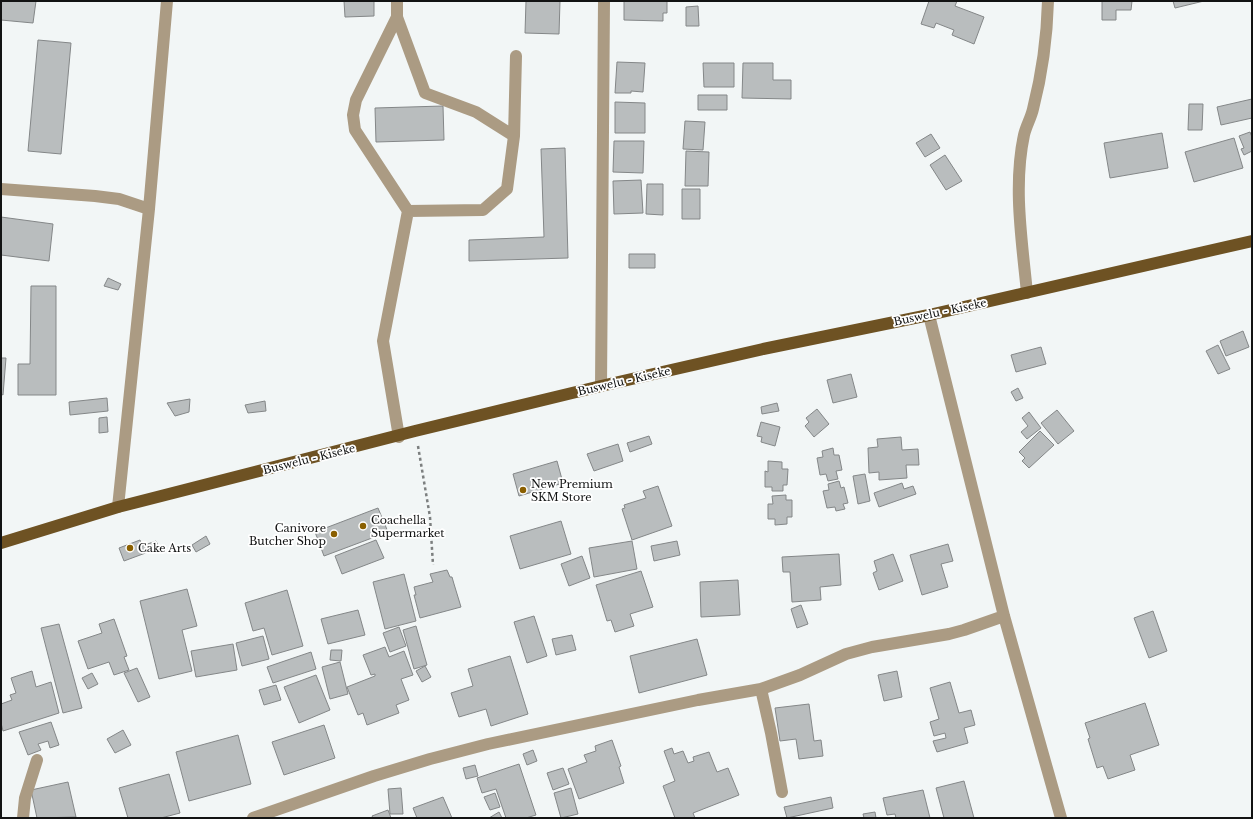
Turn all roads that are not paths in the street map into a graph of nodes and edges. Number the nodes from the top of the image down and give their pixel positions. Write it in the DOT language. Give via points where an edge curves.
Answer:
graph roads {
  1 [pos="167,1"];
  2 [pos="397,1"];
  3 [pos="604,1"];
  4 [pos="1048,1"];
  5 [pos="397,17"];
  6 [pos="516,56"];
  7 [pos="514,136"];
  8 [pos="1,189"];
  9 [pos="149,209"];
  10 [pos="408,210"];
  11 [pos="1252,241"];
  12 [pos="1027,293"];
  13 [pos="929,315"];
  14 [pos="601,386"];
  15 [pos="398,436"];
  16 [pos="118,507"];
  17 [pos="1,543"];
  18 [pos="1004,616"];
  19 [pos="761,689"];
  20 [pos="37,760"];
  21 [pos="782,792"];
  22 [pos="257,817"];
  23 [pos="23,818"];
  24 [pos="1061,818"];
  1 -- 9 [label="street"];
  2 -- 5 [label="street"];
  3 -- 14 [label="street"];
  4 -- 12 [label="street" via="1048,29 1040,80 1033,112 1024,134 1021,154 1019,188"];
  5 -- 7 [label="street" via="425,93 476,112"];
  5 -- 10 [label="street" via="356,100 353,115 355,130"];
  6 -- 7 [label="street"];
  7 -- 10 [label="street" via="507,189 483,210"];
  8 -- 9 [label="street" via="119,199"];
  9 -- 16 [label="street"];
  10 -- 15 [label="street" via="383,341"];
  11 -- 12 [label="main road, Buswelu - Kiseke"];
  12 -- 13 [label="main road, Buswelu - Kiseke"];
  13 -- 14 [label="main road, Buswelu - Kiseke"];
  13 -- 18 [label="street"];
  14 -- 15 [label="main road, Buswelu - Kiseke"];
  15 -- 16 [label="main road, Buswelu - Kiseke"];
  16 -- 17 [label="main road, Buswelu - Kiseke"];
  18 -- 19 [label="street" via="949,634 846,654"];
  18 -- 24 [label="street"];
  19 -- 21 [label="street"];
  19 -- 22 [label="street" via="698,700 430,759"];
  20 -- 23 [label="street" via="25,798"];
}
